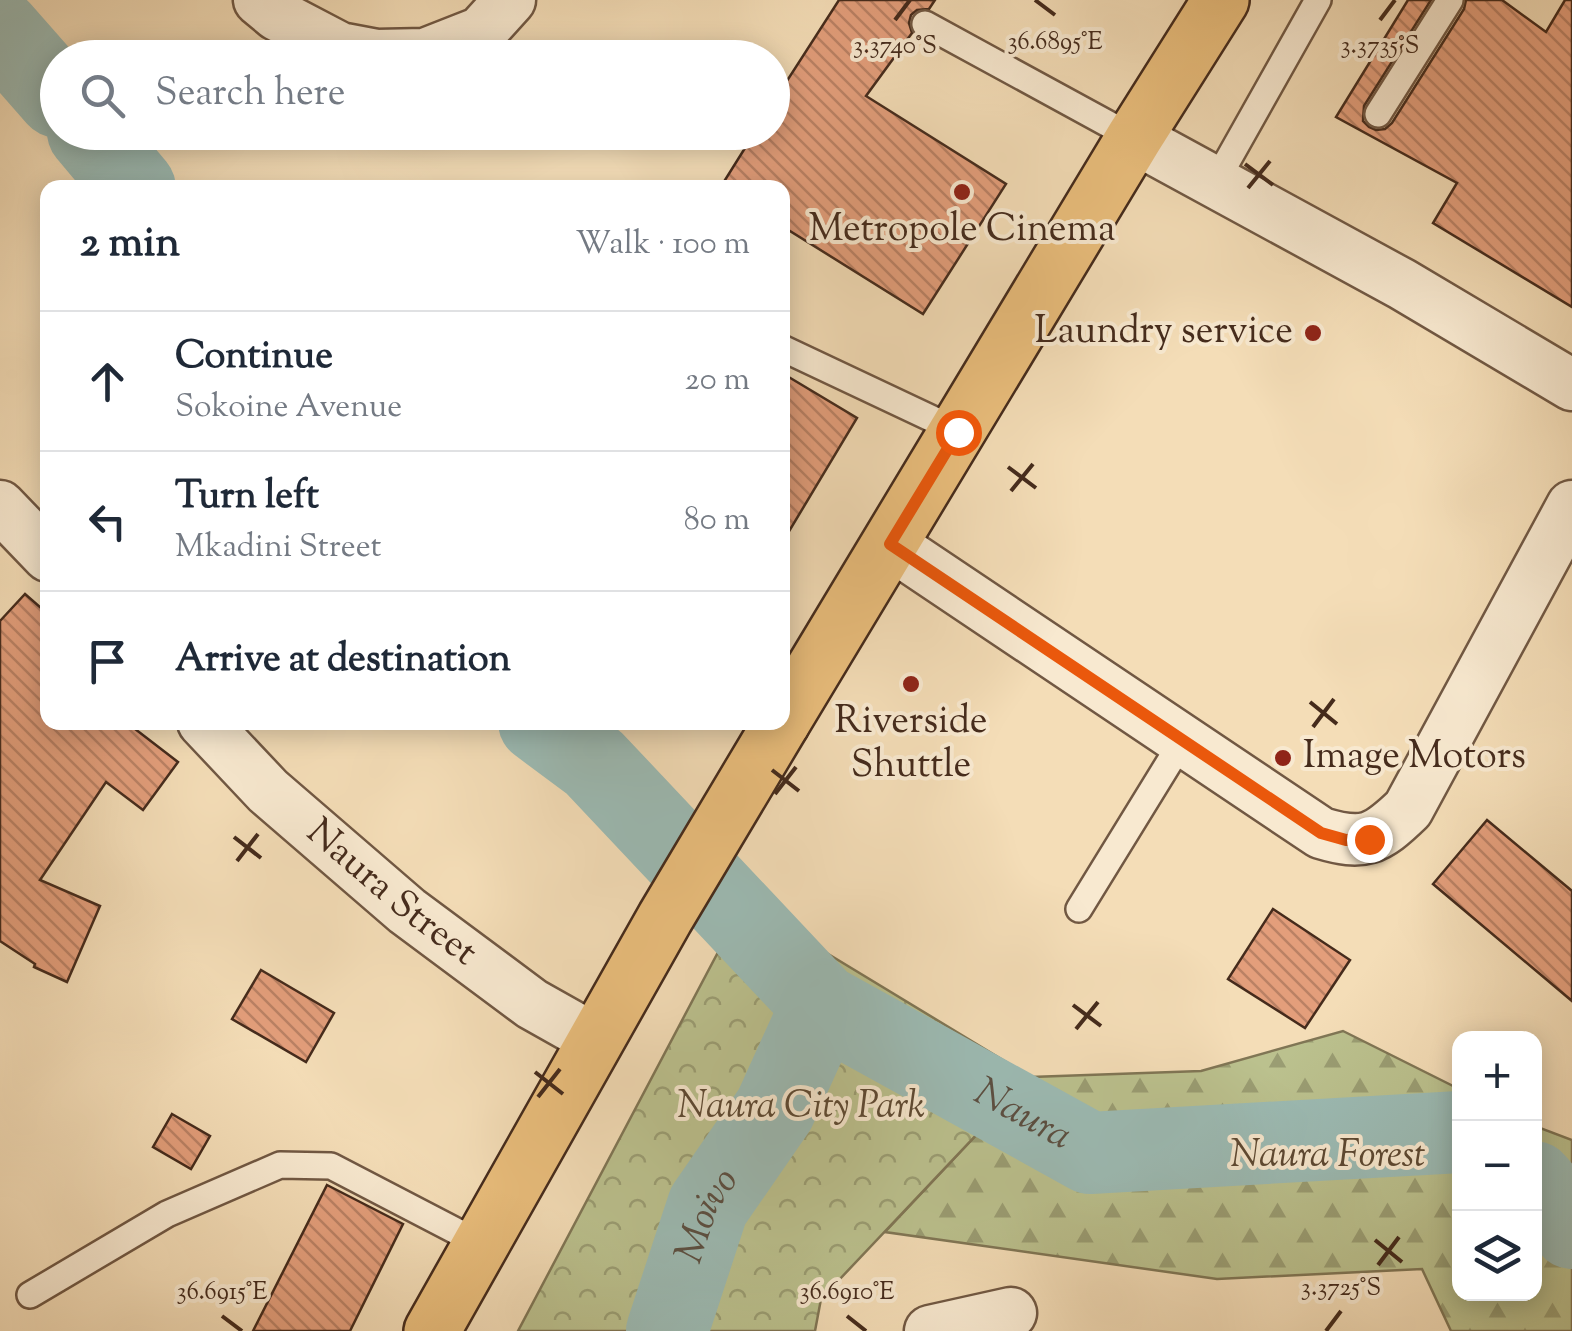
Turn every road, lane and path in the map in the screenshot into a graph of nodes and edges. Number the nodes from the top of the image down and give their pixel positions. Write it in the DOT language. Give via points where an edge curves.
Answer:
graph roads {
  1 [pos="259,0"];
  2 [pos="510,0"];
  3 [pos="1221,0"];
  4 [pos="1318,0"];
  5 [pos="1450,0"];
  6 [pos="925,24"];
  7 [pos="325,40"];
  8 [pos="461,40"];
  9 [pos="1378,114"];
  10 [pos="1134,138"];
  11 [pos="1215,184"];
  12 [pos="790,352"];
  13 [pos="1572,385"];
  14 [pos="958,432"];
  15 [pos="0,506"];
  16 [pos="1572,506"];
  17 [pos="890,544"];
  18 [pos="40,548"];
  19 [pos="790,709"];
  20 [pos="211,730"];
  21 [pos="777,730"];
  22 [pos="1183,740"];
  23 [pos="1079,909"];
  24 [pos="596,1040"];
  25 [pos="481,1244"];
  26 [pos="30,1295"];
  27 [pos="1011,1312"];
  28 [pos="432,1331"];
  29 [pos="930,1331"];
  1 -- 7 [label="street"];
  2 -- 8 [label="street" via="481,32"];
  3 -- 10 [label="main road"];
  4 -- 11 [label="lane"];
  5 -- 9 [label="lane"];
  6 -- 10 [label="lane"];
  10 -- 11 [label="street"];
  10 -- 14 [label="main road"];
  11 -- 13 [label="street"];
  12 -- 14 [label="lane"];
  14 -- 17 [label="main road"];
  15 -- 18 [label="street"];
  16 -- 22 [label="street" via="1408,809 1391,826 1369,839 1321,833"];
  17 -- 19 [label="main road"];
  17 -- 22 [label="street"];
  20 -- 24 [label="street, Naura Street" via="268,791 406,912 532,1004"];
  21 -- 24 [label="main road"];
  22 -- 23 [label="lane"];
  24 -- 25 [label="main road"];
  25 -- 26 [label="lane" via="331,1166 280,1166 167,1214"];
  25 -- 28 [label="main road"];
  27 -- 29 [label="street"];
}
